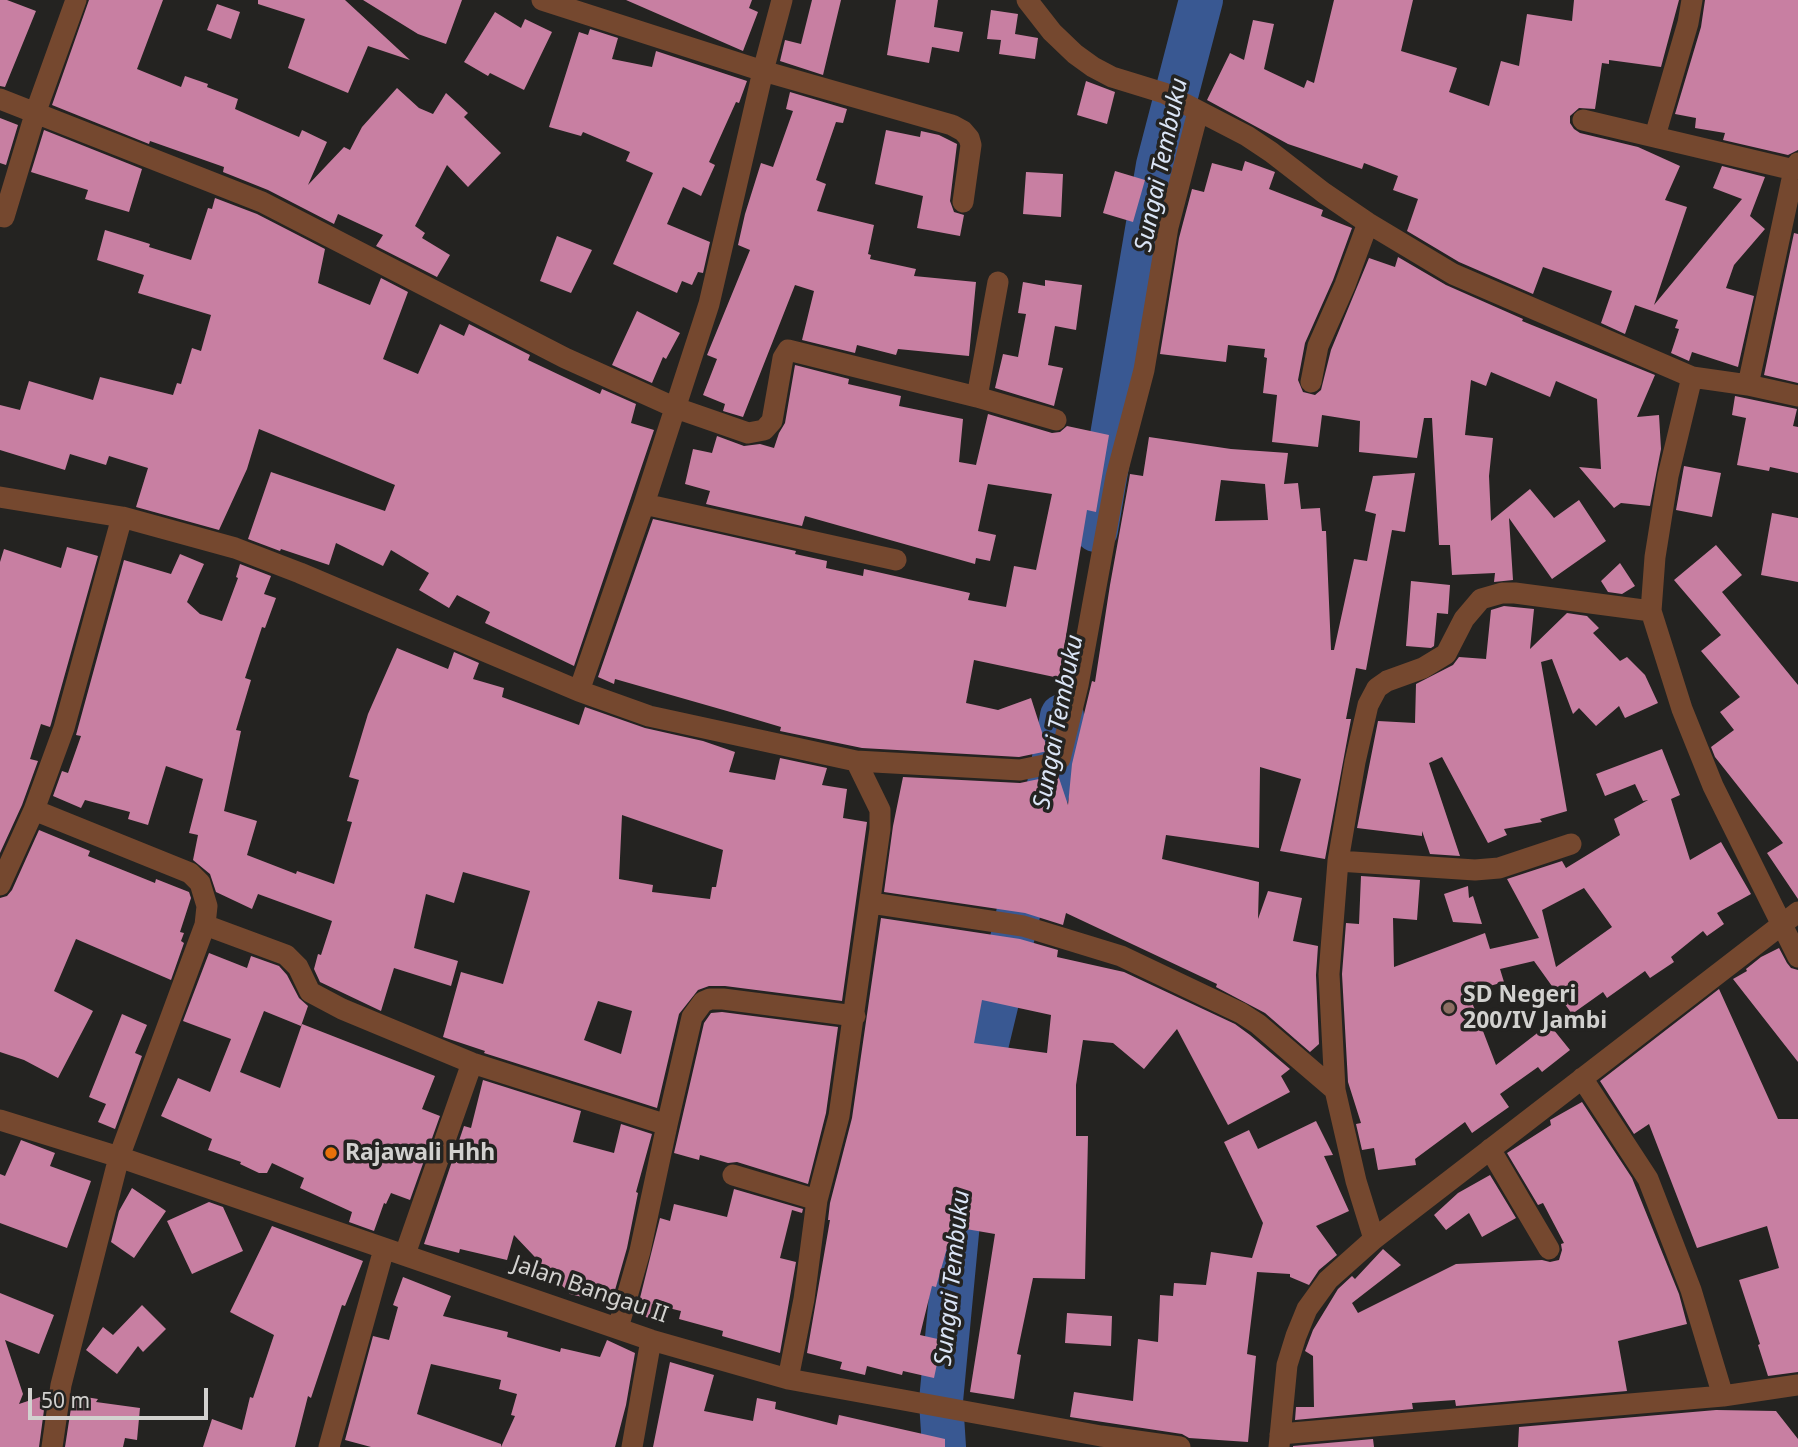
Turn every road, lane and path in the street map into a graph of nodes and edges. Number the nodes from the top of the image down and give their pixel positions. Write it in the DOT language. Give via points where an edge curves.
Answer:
graph roads {
  1 [pos="76,0"];
  2 [pos="542,0"];
  3 [pos="782,0"];
  4 [pos="1027,0"];
  5 [pos="1692,0"];
  6 [pos="763,71"];
  7 [pos="0,99"];
  8 [pos="36,111"];
  9 [pos="1195,111"];
  10 [pos="1583,120"];
  11 [pos="1655,136"];
  12 [pos="1796,166"];
  13 [pos="963,202"];
  14 [pos="4,217"];
  15 [pos="1368,223"];
  16 [pos="998,282"];
  17 [pos="1692,377"];
  18 [pos="1311,382"];
  19 [pos="1748,385"];
  20 [pos="978,397"];
  21 [pos="1798,397"];
  22 [pos="676,408"];
  23 [pos="1056,420"];
  24 [pos="0,498"];
  25 [pos="644,504"];
  26 [pos="122,517"];
  27 [pos="897,560"];
  28 [pos="1651,611"];
  29 [pos="579,691"];
  30 [pos="856,761"];
  31 [pos="34,810"];
  32 [pos="1571,844"];
  33 [pos="1338,861"];
  34 [pos="0,885"];
  35 [pos="871,903"];
  36 [pos="1798,912"];
  37 [pos="205,925"];
  38 [pos="1780,925"];
  39 [pos="1798,957"];
  40 [pos="855,1016"];
  41 [pos="472,1063"];
  42 [pos="1582,1078"];
  43 [pos="1335,1090"];
  44 [pos="0,1120"];
  45 [pos="667,1125"];
  46 [pos="1490,1149"];
  47 [pos="119,1157"];
  48 [pos="733,1175"];
  49 [pos="817,1200"];
  50 [pos="1374,1239"];
  51 [pos="1549,1249"];
  52 [pos="394,1252"];
  53 [pos="618,1328"];
  54 [pos="651,1340"];
  55 [pos="788,1379"];
  56 [pos="1798,1385"];
  57 [pos="1723,1396"];
  58 [pos="1279,1440"];
  59 [pos="52,1447"];
  60 [pos="329,1447"];
  61 [pos="632,1447"];
  62 [pos="1180,1447"];
  1 -- 8 [label="street"];
  2 -- 6 [label="street"];
  3 -- 6 [label="street"];
  4 -- 9 [label="street" via="1052,32 1093,67 1164,93"];
  5 -- 11 [label="street"];
  6 -- 13 [label="street" via="963,131 971,145"];
  6 -- 22 [label="street" via="709,304"];
  7 -- 8 [label="street"];
  8 -- 14 [label="street"];
  8 -- 22 [label="street" via="262,202 565,358"];
  9 -- 15 [label="street" via="1271,152"];
  9 -- 30 [label="street" via="1168,227 1144,370 1113,490 1079,685 1060,759 1020,771"];
  10 -- 11 [label="street"];
  11 -- 12 [label="street"];
  12 -- 19 [label="street"];
  15 -- 17 [label="street" via="1453,274"];
  15 -- 18 [label="street" via="1318,346"];
  16 -- 20 [label="street"];
  17 -- 19 [label="street"];
  17 -- 28 [label="street" via="1668,476"];
  19 -- 21 [label="street"];
  20 -- 22 [label="street" via="788,350 772,421 764,430 748,433"];
  20 -- 23 [label="street"];
  22 -- 25 [label="street"];
  24 -- 26 [label="street"];
  25 -- 27 [label="street"];
  25 -- 29 [label="street"];
  26 -- 29 [label="street" via="235,548"];
  26 -- 31 [label="street" via="64,728"];
  28 -- 33 [label="street" via="1515,593 1481,599 1464,619 1446,654 1377,688 1368,705 1355,762"];
  28 -- 38 [label="street" via="1682,709 1713,786"];
  29 -- 30 [label="street" via="649,716"];
  30 -- 35 [label="street" via="880,810"];
  31 -- 34 [label="street"];
  31 -- 37 [label="street" via="190,873 205,894"];
  32 -- 33 [label="street" via="1499,868 1475,870"];
  33 -- 43 [label="street" via="1329,974"];
  35 -- 40 [label="street"];
  35 -- 43 [label="street" via="1017,925 1121,956 1241,1013"];
  36 -- 38 [label="street"];
  37 -- 41 [label="street" via="286,956 298,967 314,996"];
  37 -- 47 [label="street"];
  38 -- 39 [label="street"];
  38 -- 42 [label="street"];
  40 -- 45 [label="street" via="723,999 703,1002 692,1017"];
  40 -- 49 [label="street" via="839,1116"];
  41 -- 45 [label="street"];
  41 -- 52 [label="street"];
  42 -- 46 [label="street"];
  42 -- 57 [label="street" via="1648,1179 1691,1290"];
  43 -- 50 [label="street"];
  44 -- 47 [label="street, Jalan Bangau II"];
  45 -- 53 [label="street"];
  46 -- 50 [label="street"];
  46 -- 51 [label="street"];
  47 -- 52 [label="street, Jalan Bangau II"];
  47 -- 59 [label="street" via="61,1385"];
  48 -- 49 [label="street"];
  49 -- 55 [label="street"];
  50 -- 58 [label="street" via="1328,1280 1307,1309 1287,1365"];
  52 -- 53 [label="street, Jalan Bangau II"];
  52 -- 60 [label="street"];
  53 -- 54 [label="street, Jalan Bangau II"];
  54 -- 55 [label="street, Jalan Bangau II"];
  54 -- 61 [label="street"];
  55 -- 62 [label="street, Jalan Bangau II"];
  56 -- 57 [label="street"];
  57 -- 58 [label="street"];
}
